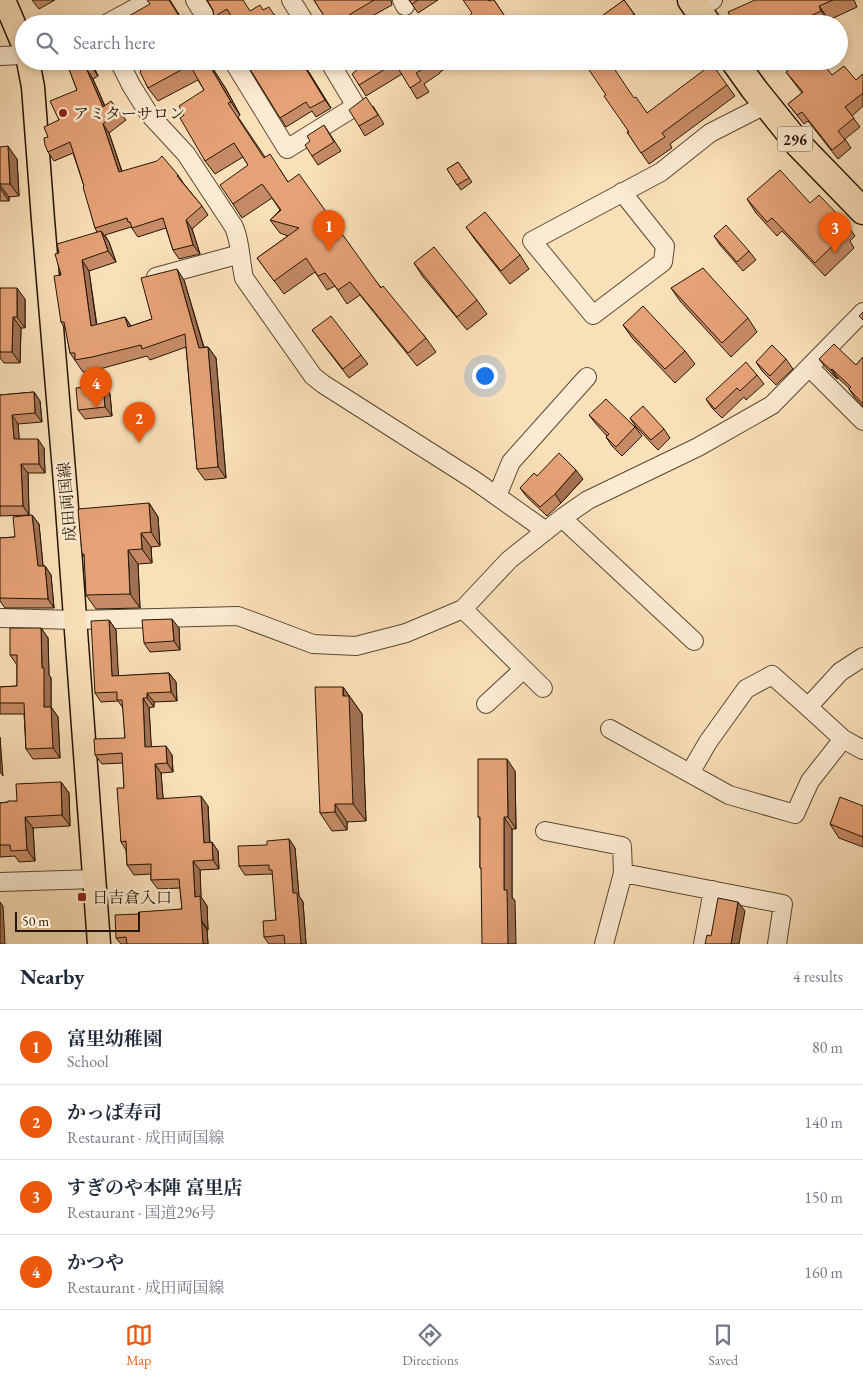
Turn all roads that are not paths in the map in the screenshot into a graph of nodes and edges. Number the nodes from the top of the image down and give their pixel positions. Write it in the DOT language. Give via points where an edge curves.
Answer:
graph roads {
  1 [pos="4,0"];
  2 [pos="150,0"];
  3 [pos="195,0"];
  4 [pos="291,0"];
  5 [pos="122,15"];
  6 [pos="204,15"];
  7 [pos="300,15"];
  8 [pos="15,26"];
  9 [pos="15,55"];
  10 [pos="0,56"];
  11 [pos="30,70"];
  12 [pos="124,70"];
  13 [pos="239,70"];
  14 [pos="334,70"];
  15 [pos="741,70"];
  16 [pos="767,104"];
  17 [pos="622,192"];
  18 [pos="863,211"];
  19 [pos="240,254"];
  20 [pos="146,280"];
  21 [pos="863,312"];
  22 [pos="809,367"];
  23 [pos="587,377"];
  24 [pos="863,421"];
  25 [pos="497,496"];
  26 [pos="562,518"];
  27 [pos="546,530"];
  28 [pos="464,609"];
  29 [pos="0,618"];
  30 [pos="76,620"];
  31 [pos="694,641"];
  32 [pos="863,657"];
  33 [pos="524,668"];
  34 [pos="543,688"];
  35 [pos="486,704"];
  36 [pos="808,707"];
  37 [pos="610,729"];
  38 [pos="843,739"];
  39 [pos="863,750"];
  40 [pos="690,774"];
  41 [pos="545,831"];
  42 [pos="622,873"];
  43 [pos="95,879"];
  44 [pos="0,882"];
  45 [pos="713,890"];
  46 [pos="99,944"];
  47 [pos="604,944"];
  48 [pos="703,944"];
  49 [pos="777,944"];
  1 -- 8 [label="main road"];
  2 -- 5 [label="street"];
  3 -- 6 [label="street"];
  4 -- 7 [label="street"];
  9 -- 10 [label="street"];
  11 -- 30 [label="main road, 成田両国線"];
  12 -- 19 [label="street" via="149,114 186,154 234,227"];
  13 -- 14 [label="street" via="287,149 356,106"];
  15 -- 16 [label="highway, 296"];
  16 -- 17 [label="street" via="710,134 660,172"];
  16 -- 18 [label="highway, 296" via="799,145"];
  17 -- 17 [label="street" via="532,241 593,315 663,262 665,246"];
  19 -- 20 [label="street"];
  19 -- 25 [label="street" via="244,278 314,376"];
  21 -- 22 [label="street"];
  22 -- 24 [label="street"];
  22 -- 26 [label="street" via="772,405 698,447 588,500"];
  23 -- 25 [label="street" via="511,462"];
  25 -- 27 [label="street"];
  26 -- 27 [label="street"];
  26 -- 31 [label="street"];
  27 -- 28 [label="street" via="509,560"];
  28 -- 30 [label="street" via="406,632 356,646 313,644 238,616"];
  28 -- 33 [label="street"];
  29 -- 30 [label="street"];
  30 -- 43 [label="main road, 成田両国線"];
  32 -- 36 [label="street" via="840,672"];
  33 -- 34 [label="street"];
  33 -- 35 [label="street"];
  36 -- 38 [label="street"];
  36 -- 40 [label="street" via="772,675 746,689 708,742"];
  37 -- 40 [label="street"];
  38 -- 39 [label="street"];
  38 -- 40 [label="street" via="810,781 795,814 729,794"];
  41 -- 42 [label="street" via="622,846"];
  42 -- 45 [label="street"];
  42 -- 47 [label="street"];
  43 -- 44 [label="street"];
  43 -- 46 [label="main road, 成田両国線"];
  45 -- 48 [label="street"];
  45 -- 49 [label="street" via="784,904"];
}
